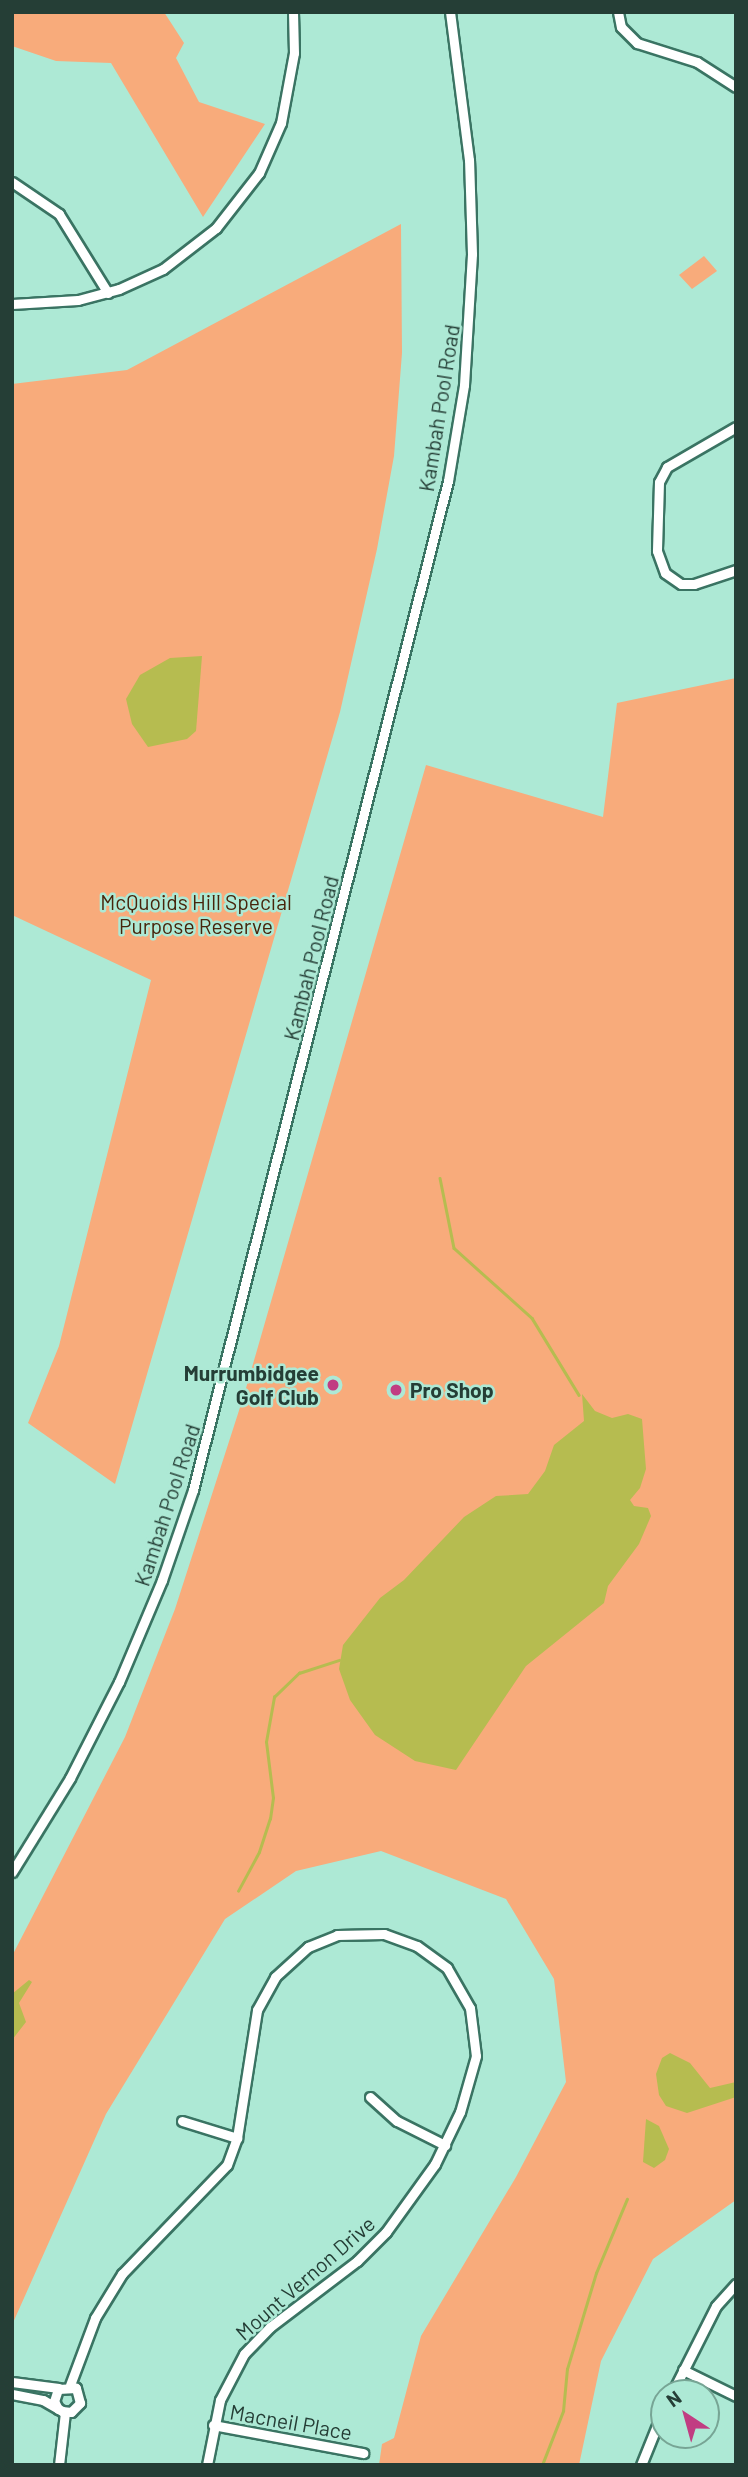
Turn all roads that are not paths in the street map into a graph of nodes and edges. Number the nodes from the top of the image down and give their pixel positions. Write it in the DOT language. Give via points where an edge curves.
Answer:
graph roads {
  1 [pos="293,12"];
  2 [pos="450,12"];
  3 [pos="618,12"];
  4 [pos="736,88"];
  5 [pos="12,182"];
  6 [pos="108,293"];
  7 [pos="12,304"];
  8 [pos="736,427"];
  9 [pos="736,570"];
  10 [pos="12,1872"];
  11 [pos="370,2097"];
  12 [pos="182,2121"];
  13 [pos="237,2138"];
  14 [pos="445,2146"];
  15 [pos="736,2284"];
  16 [pos="683,2370"];
  17 [pos="678,2379"];
  18 [pos="12,2382"];
  19 [pos="70,2385"];
  20 [pos="60,2388"];
  21 [pos="12,2394"];
  22 [pos="736,2396"];
  23 [pos="62,2410"];
  24 [pos="213,2426"];
  25 [pos="650,2435"];
  26 [pos="363,2453"];
  27 [pos="59,2465"];
  28 [pos="207,2465"];
  29 [pos="641,2465"];
  1 -- 6 [label="street" via="290,87 273,143 250,187 216,228 182,257"];
  2 -- 10 [label="street, Kambah Pool Road" via="469,160 472,254 464,385 448,481 193,1490 162,1580 114,1693 64,1788"];
  3 -- 4 [label="street" via="621,27 636,43 697,62"];
  5 -- 6 [label="street" via="59,214"];
  6 -- 7 [label="street" via="58,303"];
  8 -- 9 [label="street" via="667,467 659,482 657,551 665,573 681,584"];
  11 -- 14 [label="street" via="397,2121"];
  12 -- 13 [label="street"];
  13 -- 14 [label="street, Mount Vernon Drive" via="253,2030 269,1985 308,1947 337,1935 370,1933 397,1937 436,1959 460,1986 470,2008 477,2056"];
  13 -- 19 [label="street, Mount Vernon Drive" via="216,2180 144,2248 113,2288 88,2334"];
  14 -- 24 [label="street, Mount Vernon Drive" via="386,2232 357,2261 252,2344 230,2376"];
  15 -- 16 [label="street" via="720,2300"];
  16 -- 17 [label="street"];
  16 -- 22 [label="street"];
  18 -- 20 [label="street"];
  19 -- 20 [label="street"];
  19 -- 23 [label="street" via="78,2390 80,2403"];
  20 -- 23 [label="street" via="54,2397"];
  21 -- 23 [label="street"];
  23 -- 27 [label="street"];
  24 -- 26 [label="street, Macneil Place"];
  24 -- 28 [label="street, Mount Vernon Drive"];
  25 -- 29 [label="street"];
}
